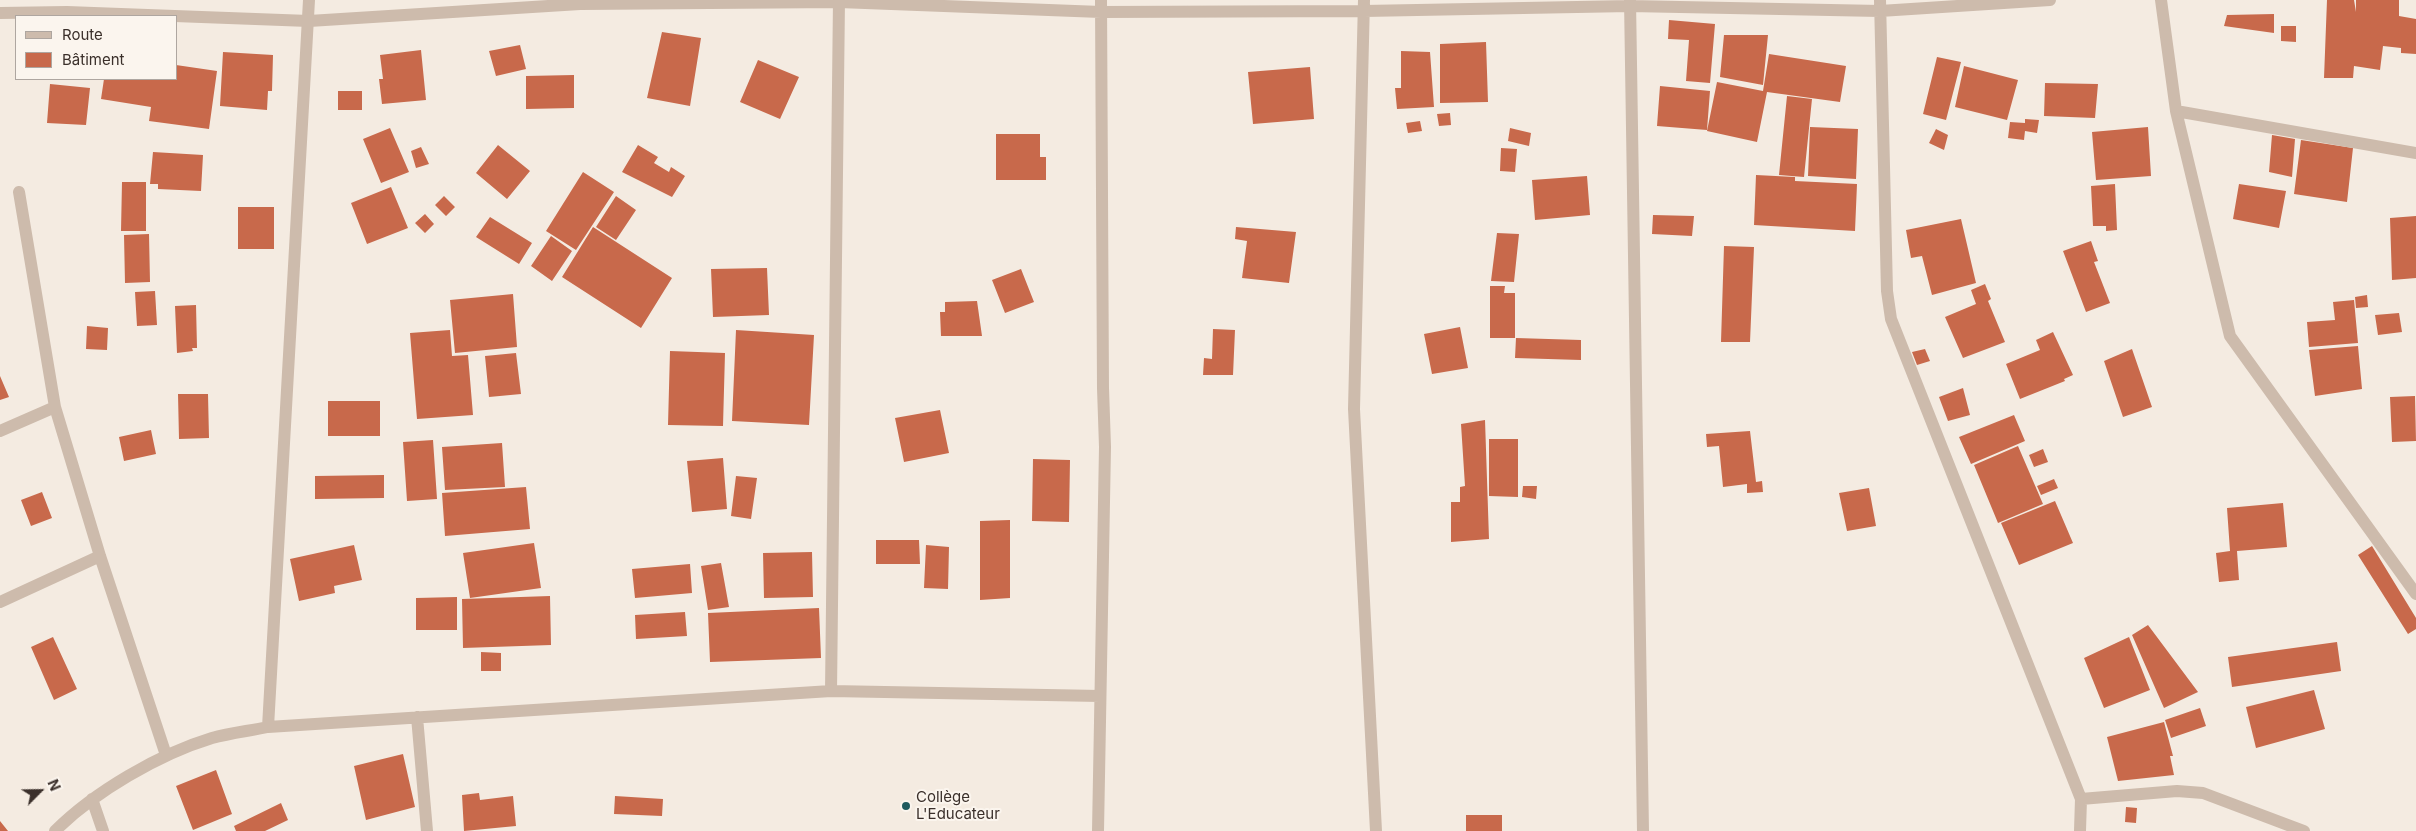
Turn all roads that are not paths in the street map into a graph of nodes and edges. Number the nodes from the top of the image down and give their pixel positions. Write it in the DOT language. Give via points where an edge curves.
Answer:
graph roads {
  1 [pos="309,0"];
  2 [pos="2050,0"];
  3 [pos="2161,0"];
  4 [pos="839,1"];
  5 [pos="580,2"];
  6 [pos="1630,3"];
  7 [pos="1880,5"];
  8 [pos="67,6"];
  9 [pos="1101,6"];
  10 [pos="1364,6"];
  11 [pos="0,14"];
  12 [pos="309,20"];
  13 [pos="2176,111"];
  14 [pos="2416,153"];
  15 [pos="19,192"];
  16 [pos="55,407"];
  17 [pos="0,431"];
  18 [pos="100,556"];
  19 [pos="2416,594"];
  20 [pos="0,602"];
  21 [pos="831,690"];
  22 [pos="1100,696"];
  23 [pos="417,717"];
  24 [pos="268,727"];
  25 [pos="166,755"];
  26 [pos="92,799"];
  27 [pos="2081,799"];
  28 [pos="56,831"];
  29 [pos="103,831"];
  30 [pos="426,831"];
  31 [pos="1098,831"];
  32 [pos="1376,831"];
  33 [pos="1643,831"];
  34 [pos="2080,831"];
  35 [pos="2304,831"];
  1 -- 12 [label="street"];
  2 -- 7 [label="street"];
  3 -- 13 [label="street"];
  4 -- 5 [label="street"];
  4 -- 9 [label="street"];
  4 -- 21 [label="street"];
  5 -- 12 [label="street"];
  6 -- 7 [label="street"];
  6 -- 10 [label="street"];
  6 -- 33 [label="street"];
  7 -- 27 [label="street" via="1887,291 1891,319"];
  8 -- 11 [label="street"];
  8 -- 12 [label="street"];
  9 -- 10 [label="street"];
  9 -- 22 [label="street" via="1105,447"];
  10 -- 32 [label="street" via="1354,409"];
  12 -- 24 [label="street"];
  13 -- 14 [label="street"];
  13 -- 19 [label="street" via="2230,336"];
  15 -- 16 [label="street"];
  16 -- 17 [label="street"];
  16 -- 18 [label="street"];
  18 -- 20 [label="street"];
  18 -- 25 [label="street"];
  21 -- 22 [label="street"];
  21 -- 23 [label="street"];
  22 -- 31 [label="street"];
  23 -- 24 [label="street"];
  23 -- 30 [label="street"];
  24 -- 25 [label="street" via="212,738"];
  25 -- 26 [label="street"];
  26 -- 28 [label="street"];
  26 -- 29 [label="street"];
  27 -- 34 [label="street"];
  27 -- 35 [label="street" via="2177,791 2203,793"];
}
